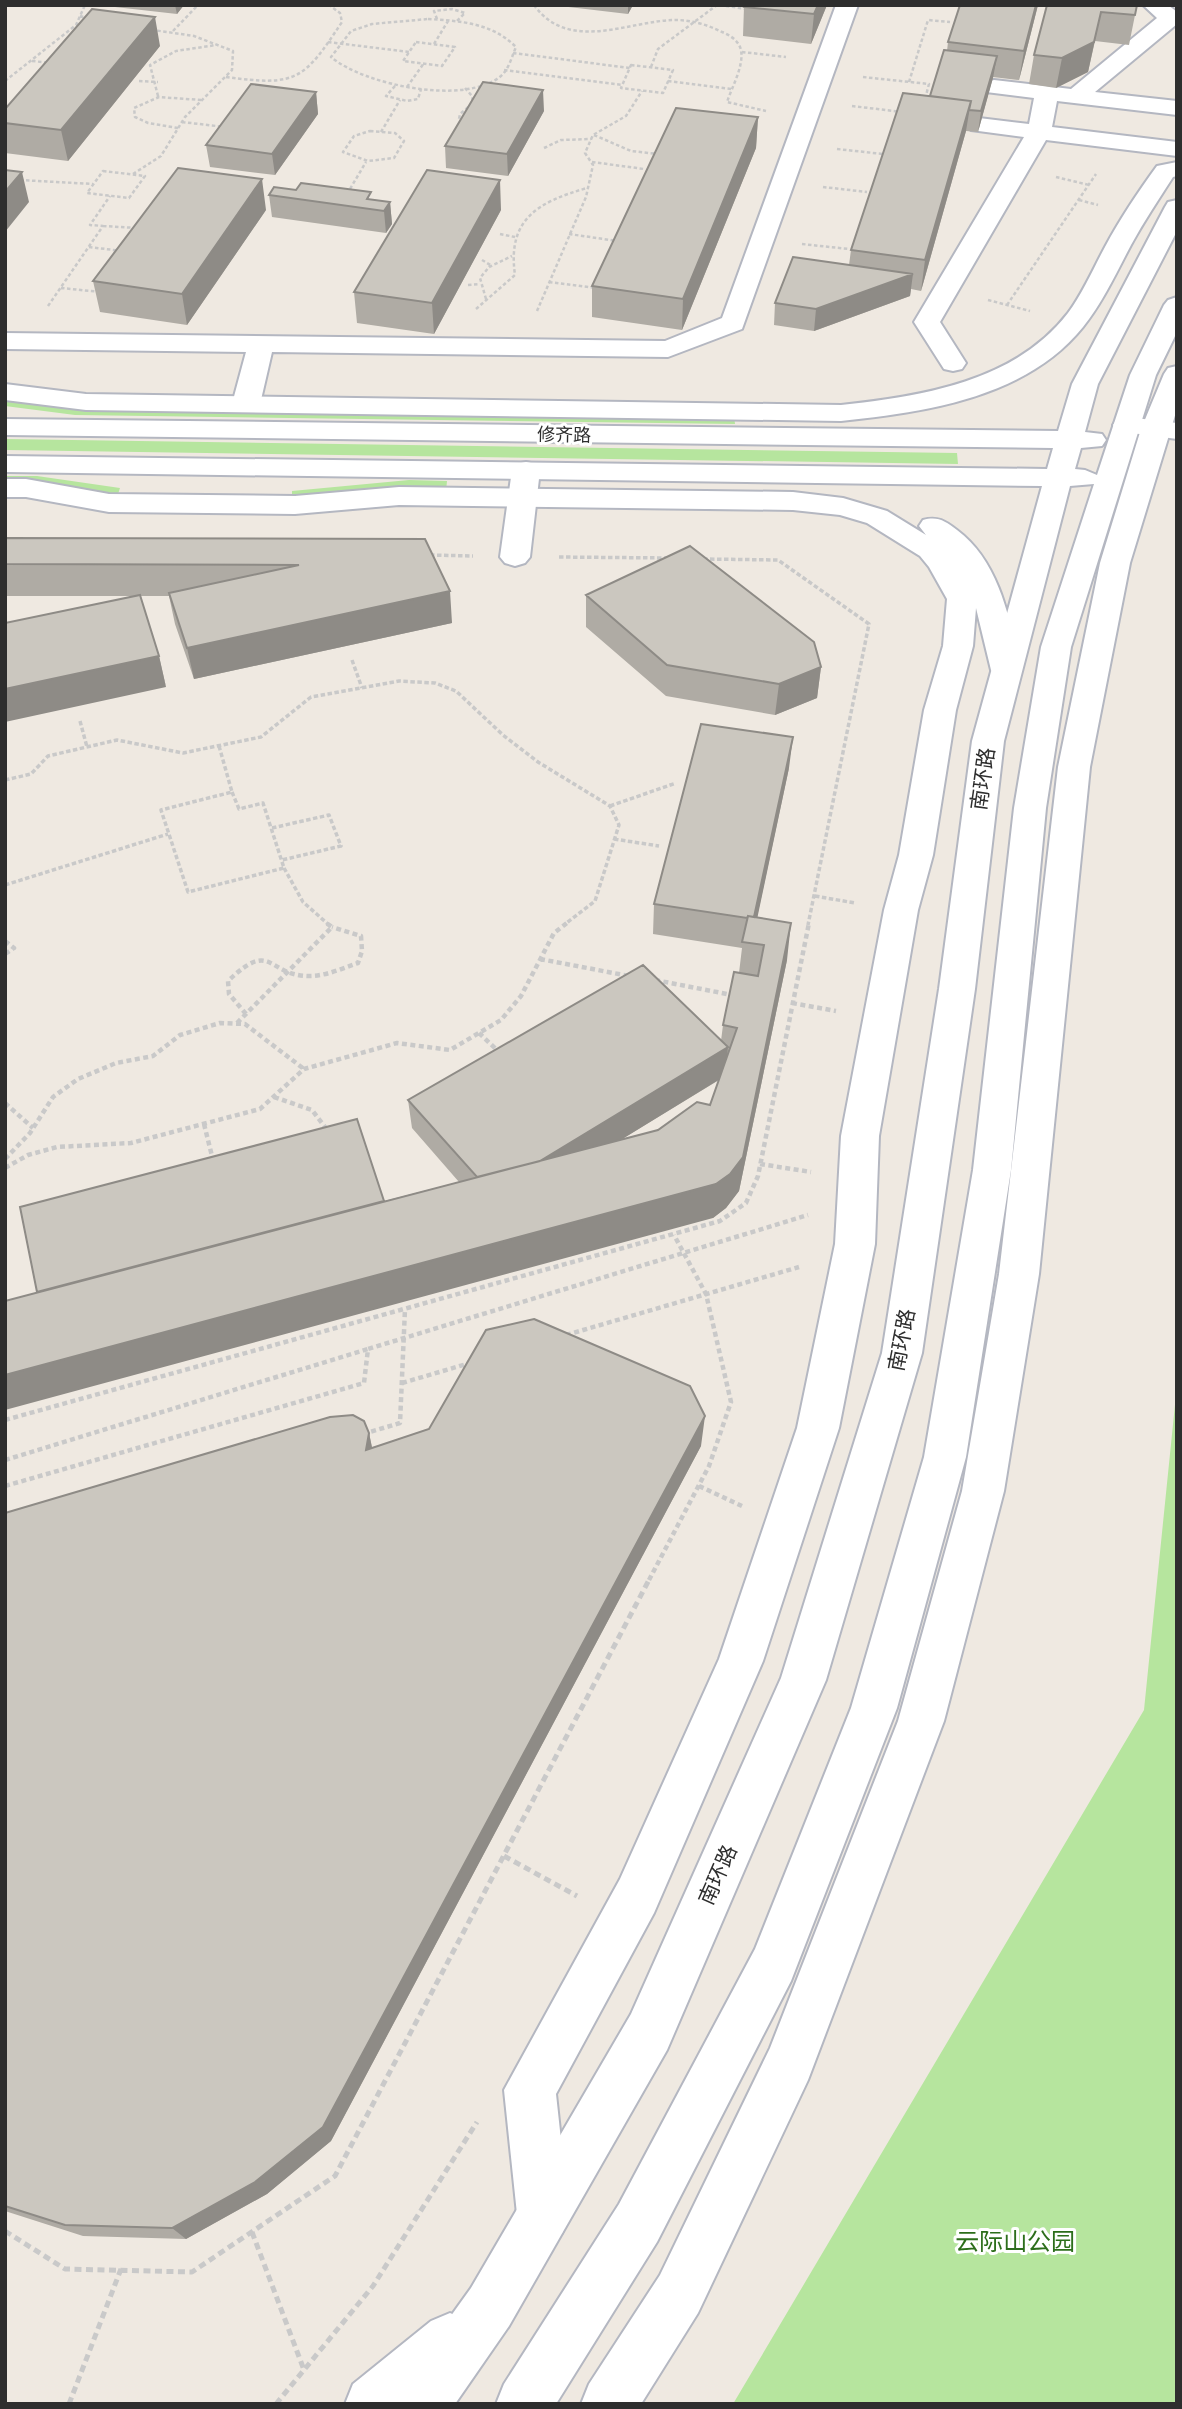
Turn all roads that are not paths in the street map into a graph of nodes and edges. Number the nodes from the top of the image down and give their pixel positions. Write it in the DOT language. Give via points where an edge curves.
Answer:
graph roads {
  1 [pos="848,5"];
  2 [pos="1154,5"];
  3 [pos="994,88"];
  4 [pos="1046,93"];
  5 [pos="1076,96"];
  6 [pos="1143,104"];
  7 [pos="1177,108"];
  8 [pos="979,125"];
  9 [pos="1039,132"];
  10 [pos="1128,143"];
  11 [pos="1177,149"];
  12 [pos="1177,169"];
  13 [pos="1177,180"];
  14 [pos="1177,207"];
  15 [pos="1177,305"];
  16 [pos="15,341"];
  17 [pos="261,344"];
  18 [pos="953,363"];
  19 [pos="1177,374"];
  20 [pos="5,392"];
  21 [pos="246,404"];
  22 [pos="5,427"];
  23 [pos="1145,431"];
  24 [pos="803,438"];
  25 [pos="1070,440"];
  26 [pos="5,464"];
  27 [pos="719,473"];
  28 [pos="1059,478"];
  29 [pos="1110,478"];
  30 [pos="524,484"];
  31 [pos="5,488"];
  32 [pos="515,556"];
  33 [pos="1006,670"];
  34 [pos="543,2214"];
  35 [pos="490,2307"];
  36 [pos="373,2404"];
  37 [pos="422,2404"];
  38 [pos="524,2404"];
  39 [pos="609,2404"];
  1 -- 17 [label="street" via="733,323 668,349"];
  2 -- 5 [label="street" via="1171,18"];
  3 -- 4 [label="street"];
  4 -- 5 [label="street"];
  4 -- 9 [label="street"];
  5 -- 6 [label="street"];
  6 -- 7 [label="street"];
  6 -- 10 [label="street"];
  8 -- 9 [label="street"];
  9 -- 10 [label="street"];
  9 -- 18 [label="street" via="927,323"];
  10 -- 11 [label="street"];
  12 -- 21 [label="street" via="1165,172 1066,331 1005,374 945,398 841,413"];
  13 -- 24 [label="street" via="1086,335 1053,366 1019,387 956,412"];
  14 -- 25 [label="street, 南环路" via="1086,384"];
  15 -- 23 [label="street" via="1143,376"];
  16 -- 17 [label="street"];
  17 -- 21 [label="street"];
  19 -- 23 [label="street"];
  20 -- 21 [label="street" via="86,402"];
  22 -- 24 [label="street, 修齐路"];
  23 -- 25 [label="street, 修齐路"];
  23 -- 29 [label="street"];
  23 -- 39 [label="street" via="1074,767 1009,1339 982,1491 921,1721 790,2062 679,2294"];
  24 -- 25 [label="street, 修齐路"];
  25 -- 28 [label="street, 南环路"];
  26 -- 30 [label="street, 修齐路"];
  27 -- 28 [label="street, 修齐路"];
  27 -- 30 [label="street, 修齐路"];
  27 -- 33 [label="street" via="870,496 907,509 952,538 979,572"];
  28 -- 29 [label="street, 修齐路"];
  28 -- 33 [label="street, 南环路"];
  29 -- 38 [label="street" via="1053,661 1030,808 992,1170 945,1457 873,1708 774,1964 638,2223"];
  30 -- 31 [label="street" via="295,505 109,503"];
  30 -- 32 [label="street"];
  30 -- 34 [label="street" via="843,507 877,517 930,550 962,599 958,646 940,710 862,1123 855,1244 818,1428 741,1661 637,1896 530,2090"];
  33 -- 34 [label="street, 南环路" via="988,741 957,989 898,1366 803,1680 649,2032"];
  34 -- 35 [label="street, 南环路"];
  35 -- 36 [label="street"];
  35 -- 37 [label="street, 南环路"];
}
